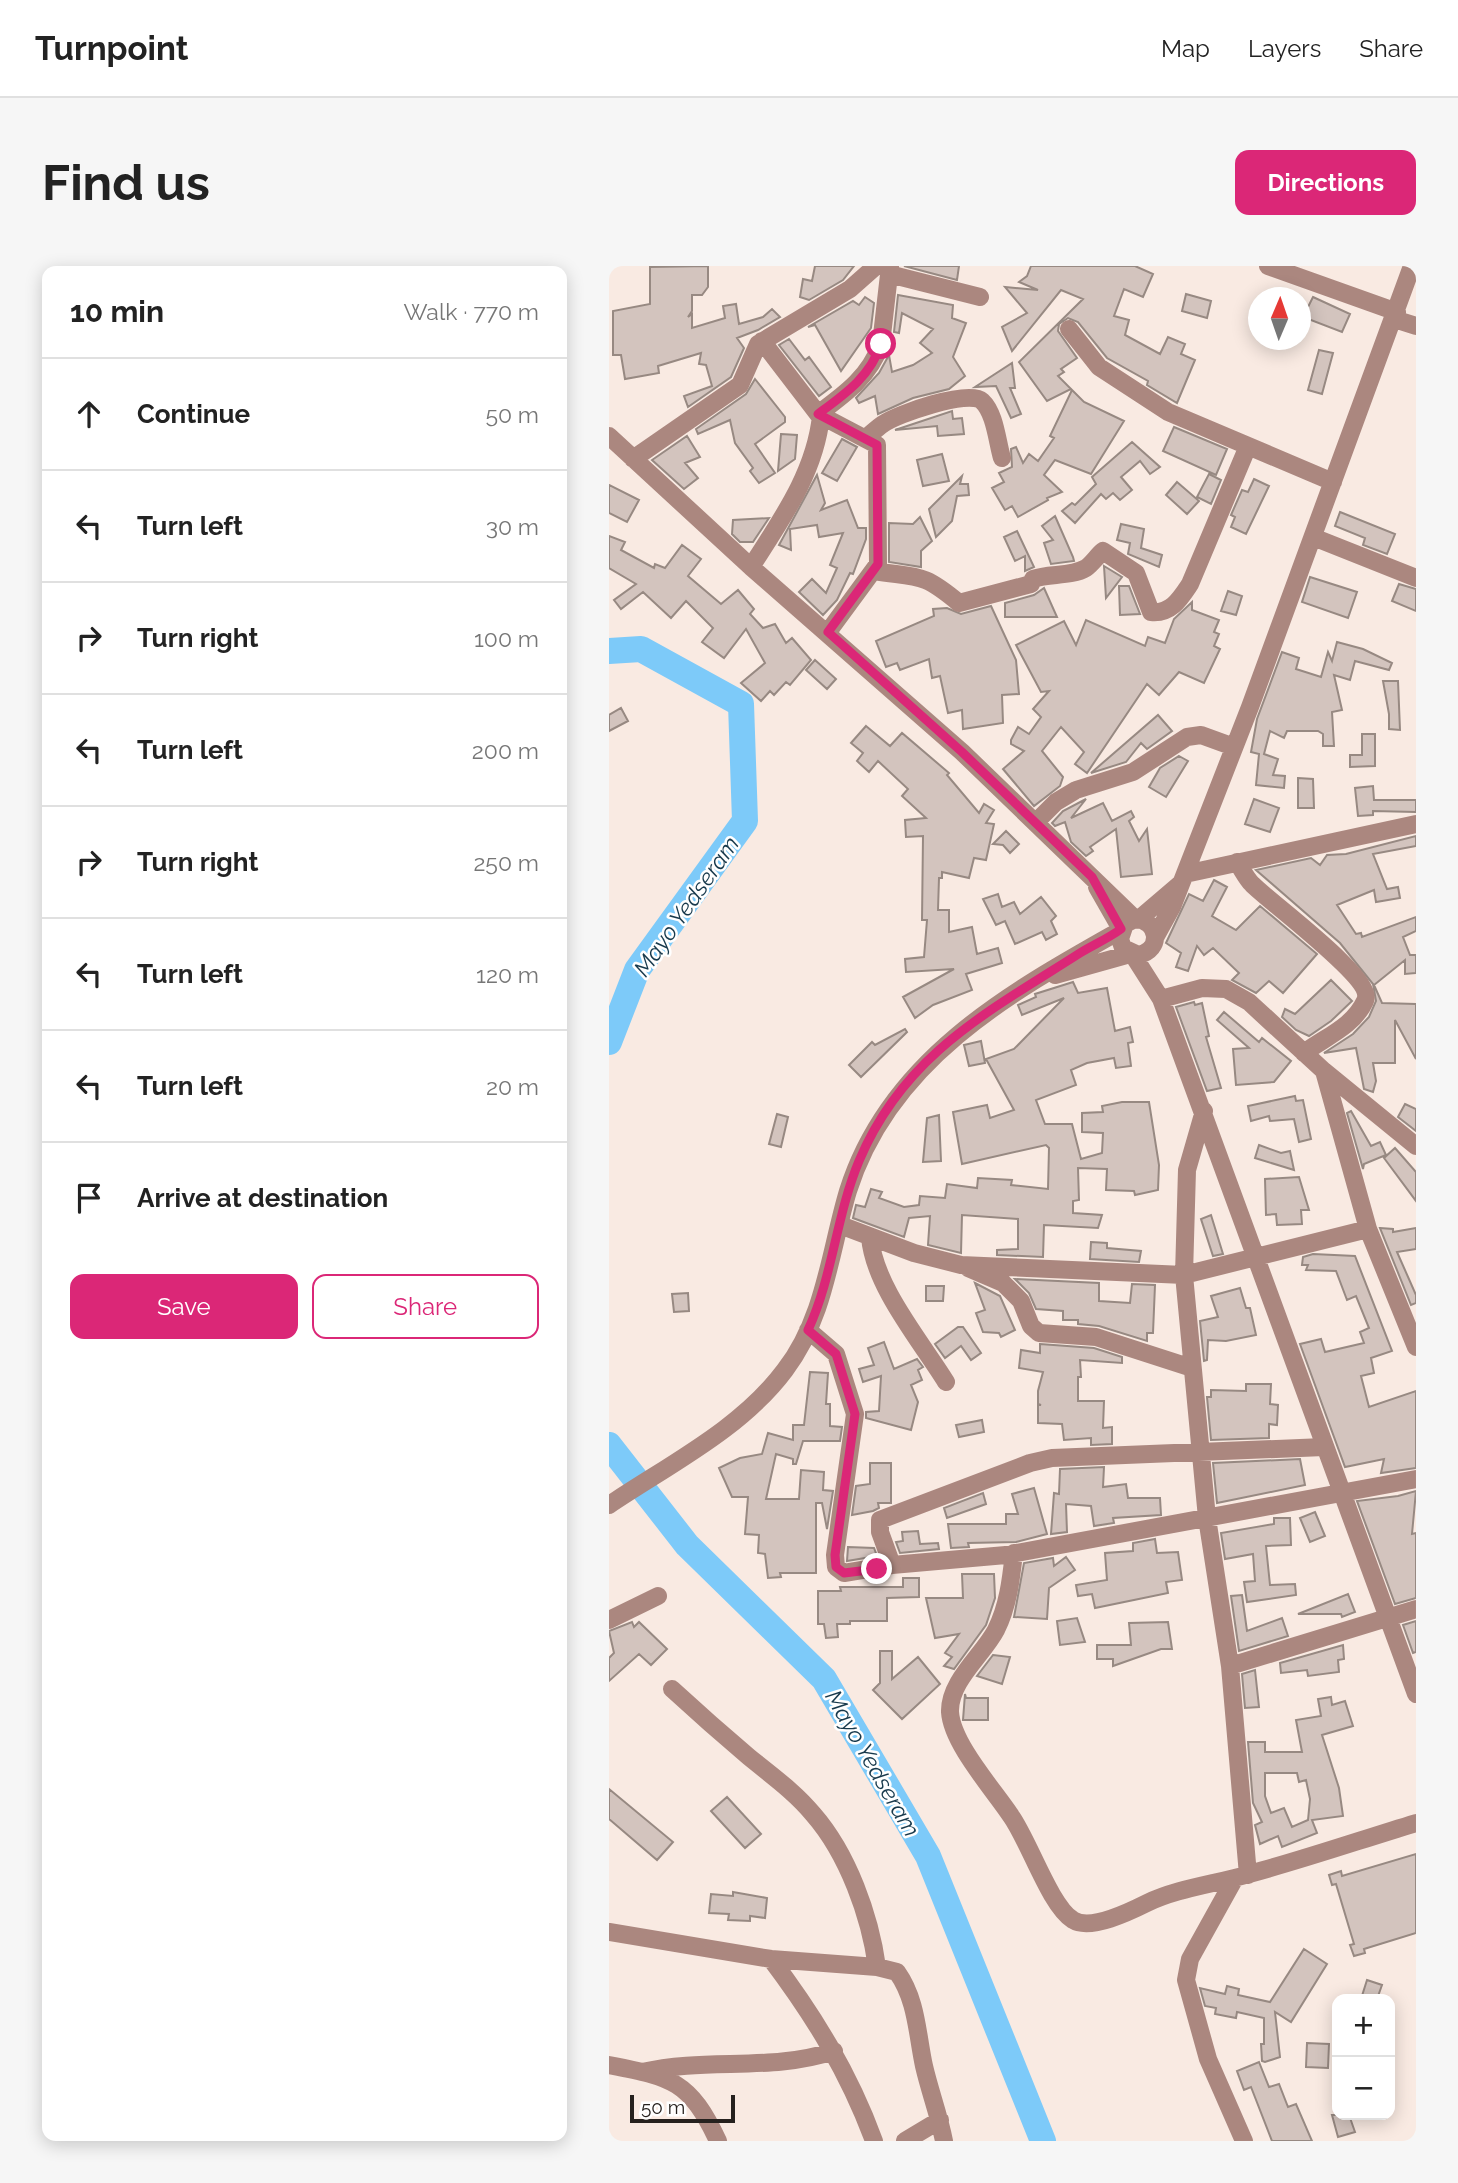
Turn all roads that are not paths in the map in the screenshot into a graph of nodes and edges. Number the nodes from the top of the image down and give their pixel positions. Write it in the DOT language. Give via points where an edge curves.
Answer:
graph roads {
  1 [pos="1268,266"];
  2 [pos="1412,266"];
  3 [pos="885,269"];
  4 [pos="980,297"];
  5 [pos="1396,316"];
  6 [pos="1416,326"];
  7 [pos="1069,329"];
  8 [pos="762,341"];
  9 [pos="819,415"];
  10 [pos="609,436"];
  11 [pos="866,438"];
  12 [pos="1248,446"];
  13 [pos="1002,458"];
  14 [pos="633,459"];
  15 [pos="1333,482"];
  16 [pos="1314,537"];
  17 [pos="751,567"];
  18 [pos="874,571"];
  19 [pos="1416,578"];
  20 [pos="828,632"];
  21 [pos="1234,747"];
  22 [pos="1036,822"];
  23 [pos="1416,824"];
  24 [pos="1237,862"];
  25 [pos="1182,879"];
  26 [pos="1129,924"];
  27 [pos="1155,939"];
  28 [pos="1132,954"];
  29 [pos="1042,978"];
  30 [pos="1159,994"];
  31 [pos="1304,1053"];
  32 [pos="1324,1071"];
  33 [pos="1204,1110"];
  34 [pos="1416,1146"];
  35 [pos="840,1225"];
  36 [pos="1368,1228"];
  37 [pos="870,1237"];
  38 [pos="1255,1258"];
  39 [pos="961,1265"];
  40 [pos="1184,1275"];
  41 [pos="808,1330"];
  42 [pos="1416,1347"];
  43 [pos="1192,1368"];
  44 [pos="946,1382"];
  45 [pos="1324,1447"];
  46 [pos="1201,1451"];
  47 [pos="1416,1479"];
  48 [pos="1341,1494"];
  49 [pos="609,1505"];
  50 [pos="1207,1518"];
  51 [pos="1014,1553"];
  52 [pos="891,1565"];
  53 [pos="657,1596"];
  54 [pos="1416,1609"];
  55 [pos="1387,1618"];
  56 [pos="609,1620"];
  57 [pos="1230,1665"];
  58 [pos="672,1689"];
  59 [pos="1416,1694"];
  60 [pos="1416,1823"];
  61 [pos="1241,1876"];
  62 [pos="609,1932"];
  63 [pos="771,1959"];
  64 [pos="877,1967"];
  65 [pos="834,2051"];
  66 [pos="609,2065"];
  67 [pos="642,2072"];
  68 [pos="940,2120"];
  69 [pos="718,2141"];
  70 [pos="874,2141"];
  71 [pos="905,2141"];
  72 [pos="944,2141"];
  73 [pos="1244,2141"];
  1 -- 5 [label="street"];
  2 -- 5 [label="street"];
  3 -- 4 [label="street"];
  3 -- 8 [label="street"];
  3 -- 9 [label="street" via="877,356 857,384"];
  5 -- 6 [label="street"];
  5 -- 15 [label="street"];
  7 -- 12 [label="street" via="1099,367 1137,394"];
  8 -- 9 [label="street"];
  8 -- 14 [label="street" via="740,385"];
  9 -- 11 [label="street"];
  9 -- 17 [label="street" via="819,436 801,487"];
  10 -- 14 [label="street"];
  11 -- 13 [label="street" via="885,422 972,396 987,407"];
  11 -- 18 [label="street" via="877,445 880,554"];
  12 -- 15 [label="street"];
  12 -- 18 [label="street" via="1190,584 1178,604 1160,613 1151,612 1136,573 1103,551 1088,567 1044,575 1031,584 960,603 936,583 919,576"];
  14 -- 17 [label="street"];
  15 -- 16 [label="street"];
  16 -- 19 [label="street"];
  16 -- 21 [label="street"];
  17 -- 20 [label="street"];
  18 -- 20 [label="street"];
  20 -- 22 [label="street"];
  21 -- 22 [label="street" via="1201,735 1187,737 1133,772 1076,790"];
  21 -- 25 [label="street"];
  22 -- 26 [label="street" via="1092,877"];
  23 -- 24 [label="street"];
  24 -- 25 [label="street"];
  24 -- 31 [label="street" via="1249,881 1340,960 1366,992 1366,1001 1345,1027"];
  25 -- 26 [label="street"];
  25 -- 27 [label="street"];
  26 -- 27 [label="street" via="1152,927"];
  26 -- 28 [label="street" via="1123,948"];
  26 -- 29 [label="street"];
  27 -- 28 [label="street" via="1149,951"];
  27 -- 30 [label="street"];
  28 -- 29 [label="street"];
  28 -- 30 [label="street"];
  29 -- 35 [label="street" via="956,1033 912,1077 869,1138"];
  30 -- 31 [label="street" via="1226,989 1249,1002"];
  30 -- 33 [label="street"];
  31 -- 32 [label="street"];
  32 -- 34 [label="street"];
  32 -- 36 [label="street"];
  33 -- 38 [label="street"];
  33 -- 40 [label="street" via="1187,1170"];
  35 -- 37 [label="street"];
  35 -- 41 [label="street"];
  36 -- 38 [label="street"];
  36 -- 42 [label="street"];
  37 -- 39 [label="street"];
  37 -- 44 [label="street" via="874,1264"];
  38 -- 40 [label="street"];
  38 -- 45 [label="street"];
  39 -- 40 [label="street"];
  39 -- 43 [label="street" via="1003,1283 1021,1301 1031,1326 1039,1333 1096,1337"];
  40 -- 43 [label="street"];
  41 -- 49 [label="street" via="761,1400"];
  41 -- 52 [label="street" via="836,1354 855,1414 836,1567 844,1573"];
  43 -- 46 [label="street"];
  45 -- 46 [label="street"];
  45 -- 48 [label="street"];
  46 -- 50 [label="street"];
  46 -- 52 [label="street" via="1052,1458 898,1511 879,1525"];
  47 -- 48 [label="street"];
  48 -- 50 [label="street"];
  48 -- 55 [label="street"];
  50 -- 51 [label="street"];
  50 -- 57 [label="street"];
  51 -- 52 [label="street"];
  51 -- 61 [label="street" via="1004,1611 961,1682 950,1711 975,1769 1012,1816 1060,1908 1082,1924"];
  53 -- 56 [label="street"];
  54 -- 55 [label="street"];
  55 -- 57 [label="street"];
  55 -- 59 [label="street"];
  57 -- 61 [label="street"];
  58 -- 64 [label="street" via="814,1815 849,1877 868,1924"];
  60 -- 61 [label="street"];
  61 -- 73 [label="street" via="1191,1959 1186,1980 1208,2059"];
  62 -- 63 [label="street"];
  63 -- 64 [label="street"];
  63 -- 65 [label="street"];
  64 -- 68 [label="street" via="897,1972 910,1989"];
  65 -- 67 [label="street" via="808,2060 695,2062"];
  65 -- 70 [label="street"];
  66 -- 67 [label="street"];
  67 -- 69 [label="street" via="669,2079 696,2099"];
  68 -- 71 [label="street"];
  68 -- 72 [label="street"];
}
